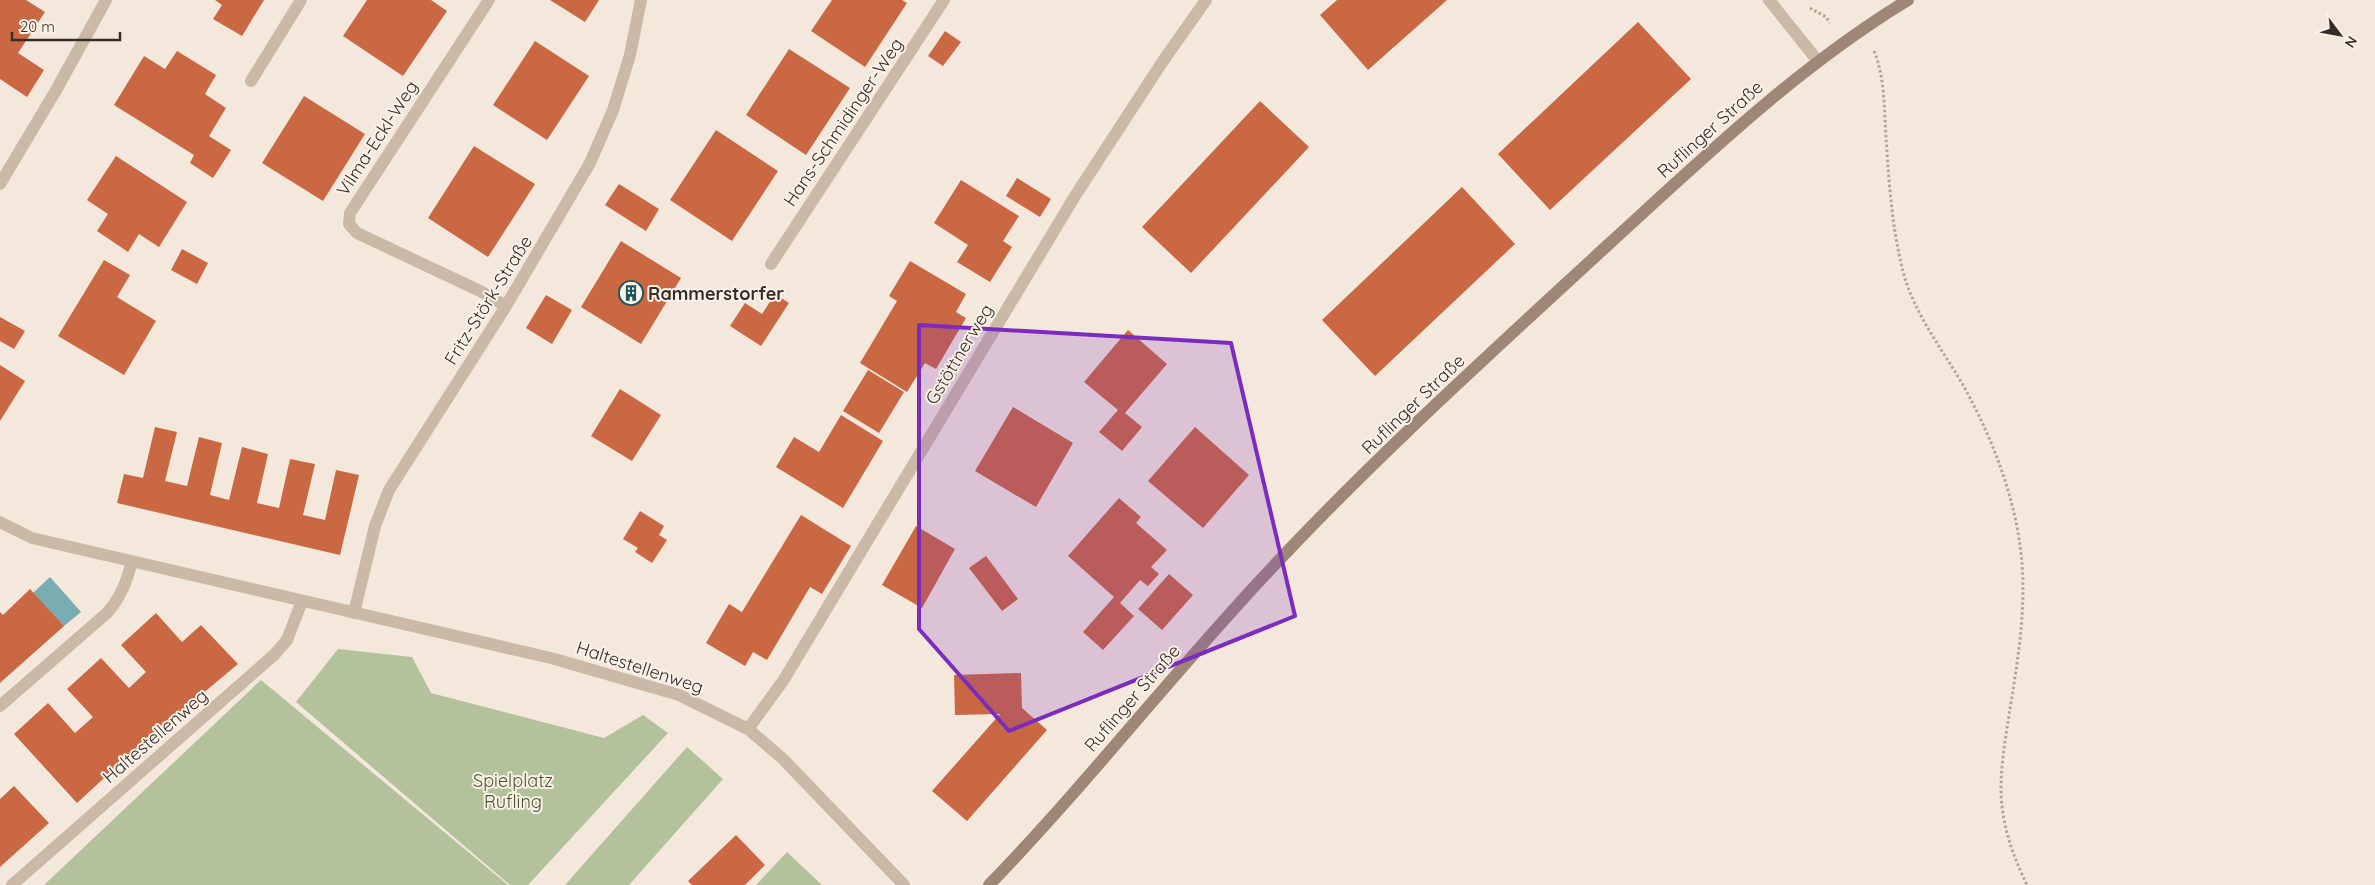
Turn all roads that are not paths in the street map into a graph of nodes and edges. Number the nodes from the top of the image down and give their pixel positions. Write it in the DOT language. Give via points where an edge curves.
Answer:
graph roads {
  1 [pos="106,0"];
  2 [pos="301,0"];
  3 [pos="489,0"];
  4 [pos="641,0"];
  5 [pos="944,0"];
  6 [pos="1206,0"];
  7 [pos="1769,0"];
  8 [pos="1908,0"];
  9 [pos="1817,60"];
  10 [pos="251,81"];
  11 [pos="0,184"];
  12 [pos="770,264"];
  13 [pos="506,306"];
  14 [pos="0,522"];
  15 [pos="132,561"];
  16 [pos="302,601"];
  17 [pos="354,613"];
  18 [pos="0,706"];
  19 [pos="748,729"];
  20 [pos="12,885"];
  21 [pos="904,885"];
  22 [pos="989,885"];
  1 -- 11 [label="street"];
  2 -- 10 [label="street"];
  3 -- 13 [label="street, Vilma-Eckl-Weg" via="350,213 349,224 357,233"];
  4 -- 13 [label="street, Fritz-Störk-Straße" via="630,54 590,163"];
  5 -- 12 [label="street, Hans-Schmidinger-Weg"];
  6 -- 19 [label="street, Gstöttnerweg" via="1075,196 783,681"];
  7 -- 9 [label="street"];
  8 -- 9 [label="street, Ruflinger Straße"];
  9 -- 22 [label="street, Ruflinger Straße" via="1648,208 1340,497 1202,643"];
  13 -- 17 [label="street, Fritz-Störk-Straße" via="389,490 375,526"];
  14 -- 15 [label="street, Haltestellenweg" via="32,538"];
  15 -- 16 [label="street, Haltestellenweg"];
  15 -- 18 [label="street" via="119,599 107,613"];
  16 -- 17 [label="street, Haltestellenweg"];
  16 -- 20 [label="street, Haltestellenweg" via="287,640 274,655"];
  17 -- 19 [label="street, Haltestellenweg" via="551,658 680,695"];
  19 -- 21 [label="street, Haltestellenweg" via="783,758"];
}
